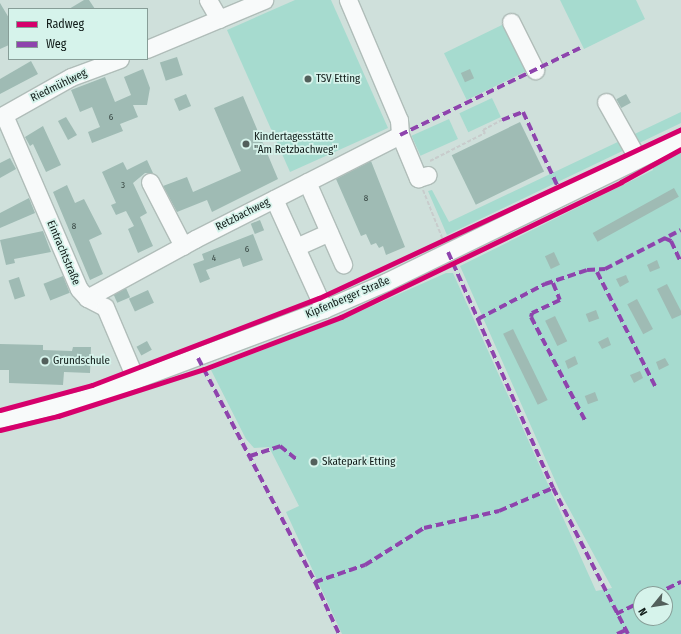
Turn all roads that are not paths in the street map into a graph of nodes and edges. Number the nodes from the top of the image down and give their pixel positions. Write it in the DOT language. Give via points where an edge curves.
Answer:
graph roads {
  1 [pos="208,0"];
  2 [pos="264,0"];
  3 [pos="348,0"];
  4 [pos="219,19"];
  5 [pos="510,22"];
  6 [pos="148,49"];
  7 [pos="117,60"];
  8 [pos="535,70"];
  9 [pos="606,102"];
  10 [pos="2,116"];
  11 [pos="400,135"];
  12 [pos="681,138"];
  13 [pos="638,159"];
  14 [pos="420,174"];
  15 [pos="150,182"];
  16 [pos="307,182"];
  17 [pos="274,199"];
  18 [pos="329,232"];
  19 [pos="183,246"];
  20 [pos="296,247"];
  21 [pos="343,264"];
  22 [pos="87,298"];
  23 [pos="324,309"];
  24 [pos="136,380"];
  25 [pos="0,419"];
  1 -- 4 [label="street"];
  2 -- 4 [label="street"];
  3 -- 11 [label="street" via="399,120"];
  4 -- 6 [label="street"];
  5 -- 8 [label="street"];
  7 -- 10 [label="street, Riedmühlweg" via="71,77"];
  9 -- 13 [label="street"];
  10 -- 22 [label="street, Eintrachtstraße" via="79,289"];
  11 -- 14 [label="street"];
  11 -- 16 [label="street, Retzbachweg"];
  12 -- 13 [label="street, Kipfenberger Straße"];
  13 -- 23 [label="street, Kipfenberger Straße" via="448,252"];
  15 -- 19 [label="street"];
  16 -- 17 [label="street, Retzbachweg"];
  16 -- 18 [label="street"];
  17 -- 19 [label="street, Retzbachweg"];
  17 -- 20 [label="street"];
  18 -- 20 [label="street"];
  18 -- 21 [label="street"];
  19 -- 22 [label="street, Retzbachweg"];
  20 -- 23 [label="street"];
  22 -- 24 [label="street, Eintrachtstraße" via="105,307"];
  23 -- 24 [label="street, Kipfenberger Straße"];
  24 -- 25 [label="street, Kipfenberger Straße" via="46,410"];
}
